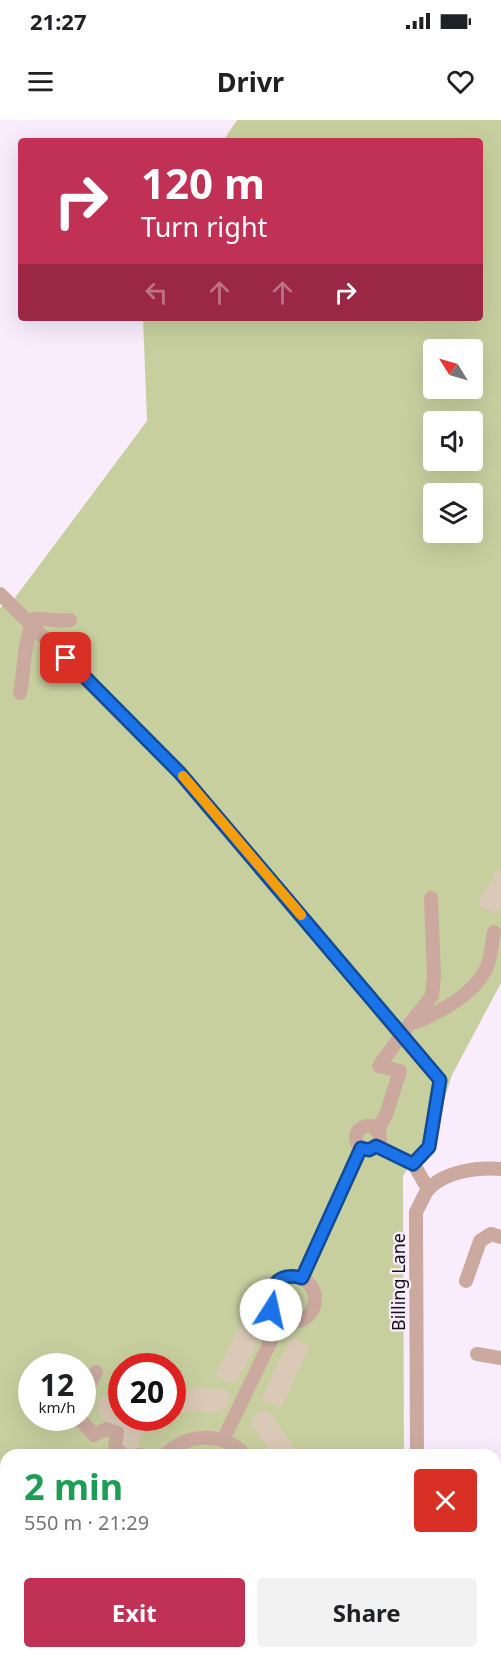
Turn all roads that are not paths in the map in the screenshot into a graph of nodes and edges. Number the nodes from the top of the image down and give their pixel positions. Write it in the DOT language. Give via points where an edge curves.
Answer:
graph roads {
  1 [pos="0,594"];
  2 [pos="70,620"];
  3 [pos="20,693"];
  4 [pos="431,898"];
  5 [pos="494,932"];
  6 [pos="404,1031"];
  7 [pos="376,1131"];
  8 [pos="376,1146"];
  9 [pos="361,1148"];
  10 [pos="413,1164"];
  11 [pos="501,1169"];
  12 [pos="428,1190"];
  13 [pos="496,1235"];
  14 [pos="302,1278"];
  15 [pos="466,1281"];
  16 [pos="281,1320"];
  17 [pos="477,1354"];
  18 [pos="501,1358"];
  19 [pos="90,1431"];
  20 [pos="223,1440"];
  21 [pos="117,1449"];
  22 [pos="172,1449"];
  23 [pos="236,1449"];
  24 [pos="417,1449"];
  1 -- 10 [label="street" via="180,773 440,1080 429,1147"];
  2 -- 3 [label="street" via="33,619 24,645"];
  4 -- 6 [label="street" via="432,996"];
  5 -- 6 [label="street" via="486,969 472,988"];
  6 -- 7 [label="street" via="379,1066 400,1071 386,1115"];
  7 -- 8 [label="street"];
  7 -- 9 [label="street" via="370,1127 359,1131 356,1142"];
  8 -- 9 [label="street" via="369,1150"];
  8 -- 10 [label="street"];
  9 -- 14 [label="street"];
  10 -- 12 [label="street"];
  11 -- 12 [label="street" via="481,1167 448,1176"];
  12 -- 24 [label="street, Billing Lane" via="416,1212"];
  13 -- 15 [label="street" via="480,1241"];
  14 -- 16 [label="street" via="281,1278 271,1288 271,1310"];
  14 -- 16 [label="street" via="315,1295 313,1309 302,1320"];
  16 -- 20 [label="street"];
  17 -- 18 [label="street"];
  19 -- 21 [label="street" via="94,1435 106,1429 117,1433"];
  20 -- 22 [label="street" via="189,1439"];
  20 -- 23 [label="street"];
}
